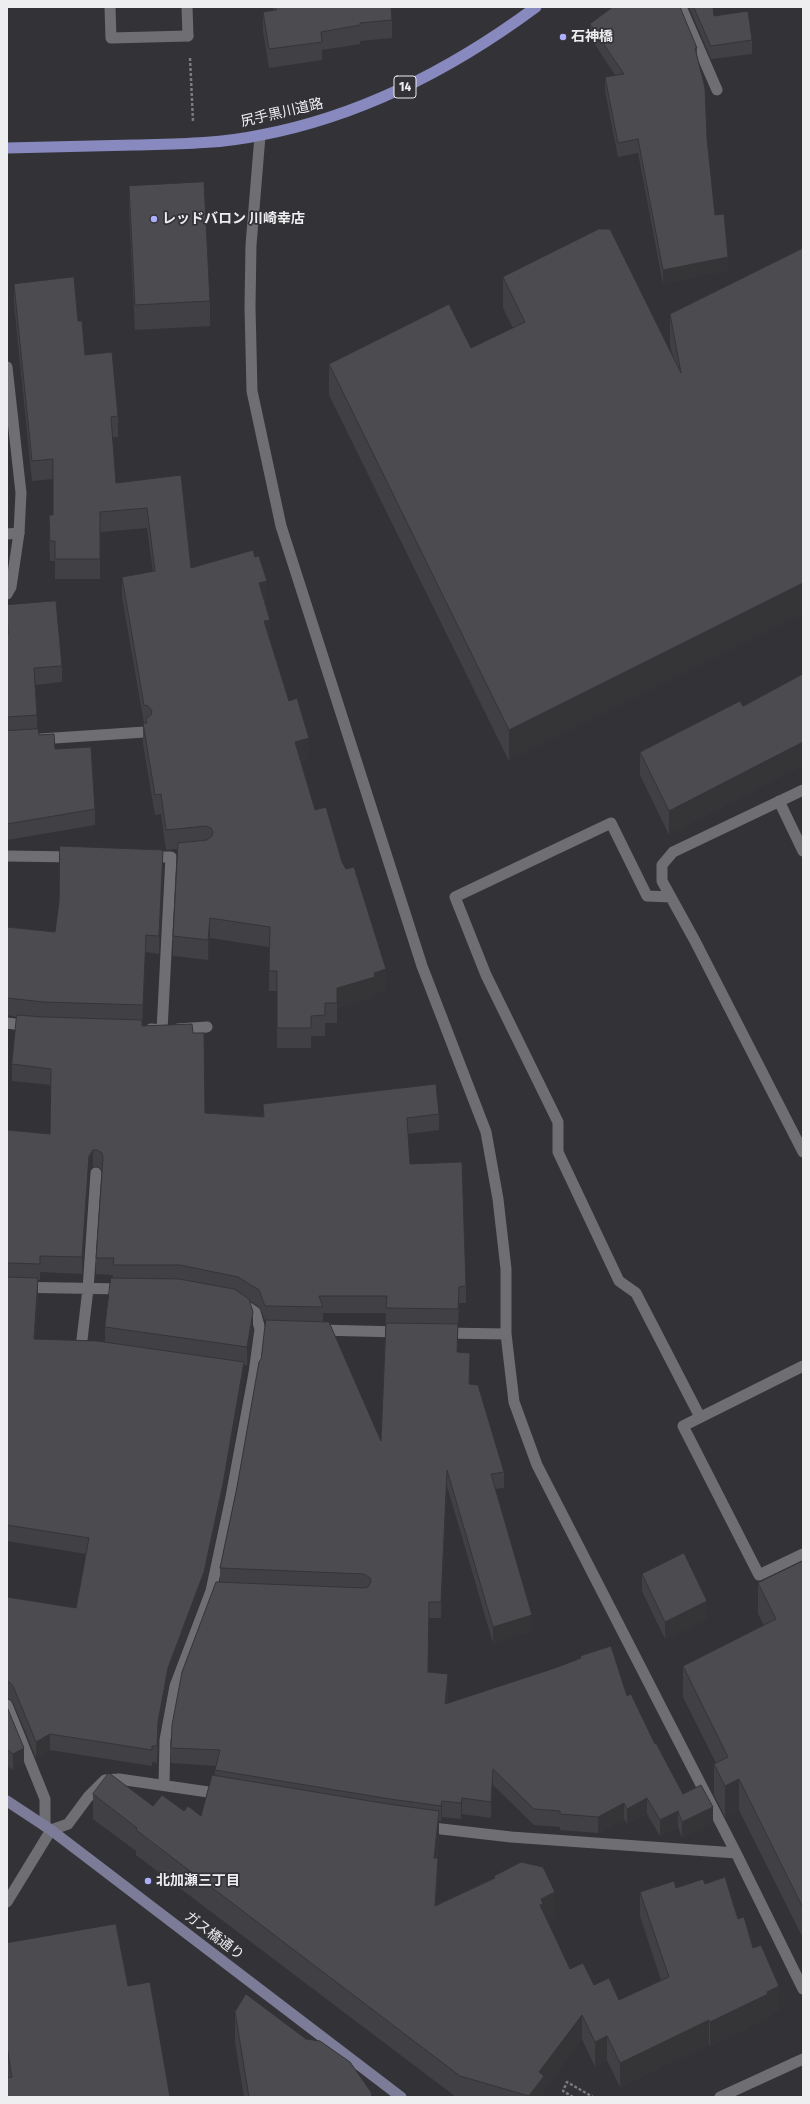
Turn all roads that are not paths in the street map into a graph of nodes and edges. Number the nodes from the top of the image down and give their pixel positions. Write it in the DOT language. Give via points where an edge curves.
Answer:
graph roads {
  1 [pos="110,7"];
  2 [pos="187,7"];
  3 [pos="536,7"];
  4 [pos="681,7"];
  5 [pos="717,90"];
  6 [pos="260,136"];
  7 [pos="7,148"];
  8 [pos="7,367"];
  9 [pos="9,400"];
  10 [pos="19,533"];
  11 [pos="7,534"];
  12 [pos="7,594"];
  13 [pos="145,732"];
  14 [pos="30,740"];
  15 [pos="803,790"];
  16 [pos="779,801"];
  17 [pos="803,851"];
  18 [pos="185,855"];
  19 [pos="7,856"];
  20 [pos="85,857"];
  21 [pos="140,857"];
  22 [pos="171,857"];
  23 [pos="671,897"];
  24 [pos="7,1023"];
  25 [pos="44,1027"];
  26 [pos="207,1027"];
  27 [pos="139,1029"];
  28 [pos="162,1030"];
  29 [pos="803,1152"];
  30 [pos="96,1173"];
  31 [pos="7,1287"];
  32 [pos="88,1289"];
  33 [pos="134,1289"];
  34 [pos="230,1298"];
  35 [pos="260,1329"];
  36 [pos="274,1329"];
  37 [pos="309,1330"];
  38 [pos="413,1332"];
  39 [pos="429,1332"];
  40 [pos="506,1334"];
  41 [pos="97,1350"];
  42 [pos="803,1366"];
  43 [pos="700,1417"];
  44 [pos="803,1554"];
  45 [pos="7,1705"];
  46 [pos="164,1784"];
  47 [pos="234,1796"];
  48 [pos="7,1801"];
  49 [pos="412,1825"];
  50 [pos="48,1828"];
  51 [pos="736,1853"];
  52 [pos="7,1902"];
  53 [pos="803,1989"];
  54 [pos="803,2059"];
  55 [pos="401,2097"];
  56 [pos="720,2097"];
  1 -- 2 [label="street" via="111,38 188,36"];
  3 -- 6 [label="main road, 尻手黒川道路 / 14" via="502,32 402,89 317,122"];
  4 -- 5 [label="street"];
  6 -- 7 [label="main road, 尻手黒川道路 / 14" via="194,144"];
  6 -- 40 [label="street" via="251,245 252,391 281,526 422,966 486,1132 498,1199 506,1269"];
  8 -- 9 [label="street"];
  9 -- 10 [label="street" via="21,493"];
  10 -- 11 [label="street"];
  10 -- 12 [label="street" via="11,587"];
  13 -- 14 [label="street"];
  15 -- 16 [label="street"];
  16 -- 17 [label="street"];
  16 -- 23 [label="street" via="673,852 662,865 662,881"];
  18 -- 22 [label="street"];
  19 -- 20 [label="street"];
  21 -- 22 [label="street"];
  22 -- 28 [label="street"];
  23 -- 29 [label="street"];
  23 -- 43 [label="street" via="647,896 611,823 455,897 486,975 558,1122 558,1152 619,1281 636,1293"];
  24 -- 25 [label="street"];
  26 -- 28 [label="street"];
  27 -- 28 [label="street"];
  30 -- 32 [label="street"];
  31 -- 32 [label="street"];
  32 -- 33 [label="street"];
  32 -- 41 [label="street" via="82,1348"];
  34 -- 35 [label="street" via="255,1312"];
  35 -- 36 [label="street"];
  35 -- 46 [label="street" via="250,1372 215,1592 175,1686 165,1740"];
  37 -- 38 [label="street"];
  39 -- 40 [label="street"];
  40 -- 51 [label="street" via="514,1402 537,1465"];
  42 -- 43 [label="street"];
  43 -- 44 [label="street" via="683,1426 759,1575"];
  45 -- 50 [label="street" via="44,1799"];
  46 -- 47 [label="street"];
  46 -- 50 [label="street" via="105,1780 88,1797 68,1824"];
  48 -- 50 [label="main road, ガス橋通り"];
  49 -- 51 [label="street" via="511,1837"];
  50 -- 52 [label="street"];
  50 -- 55 [label="main road, ガス橋通り"];
  51 -- 53 [label="street"];
  54 -- 56 [label="street"];
}
